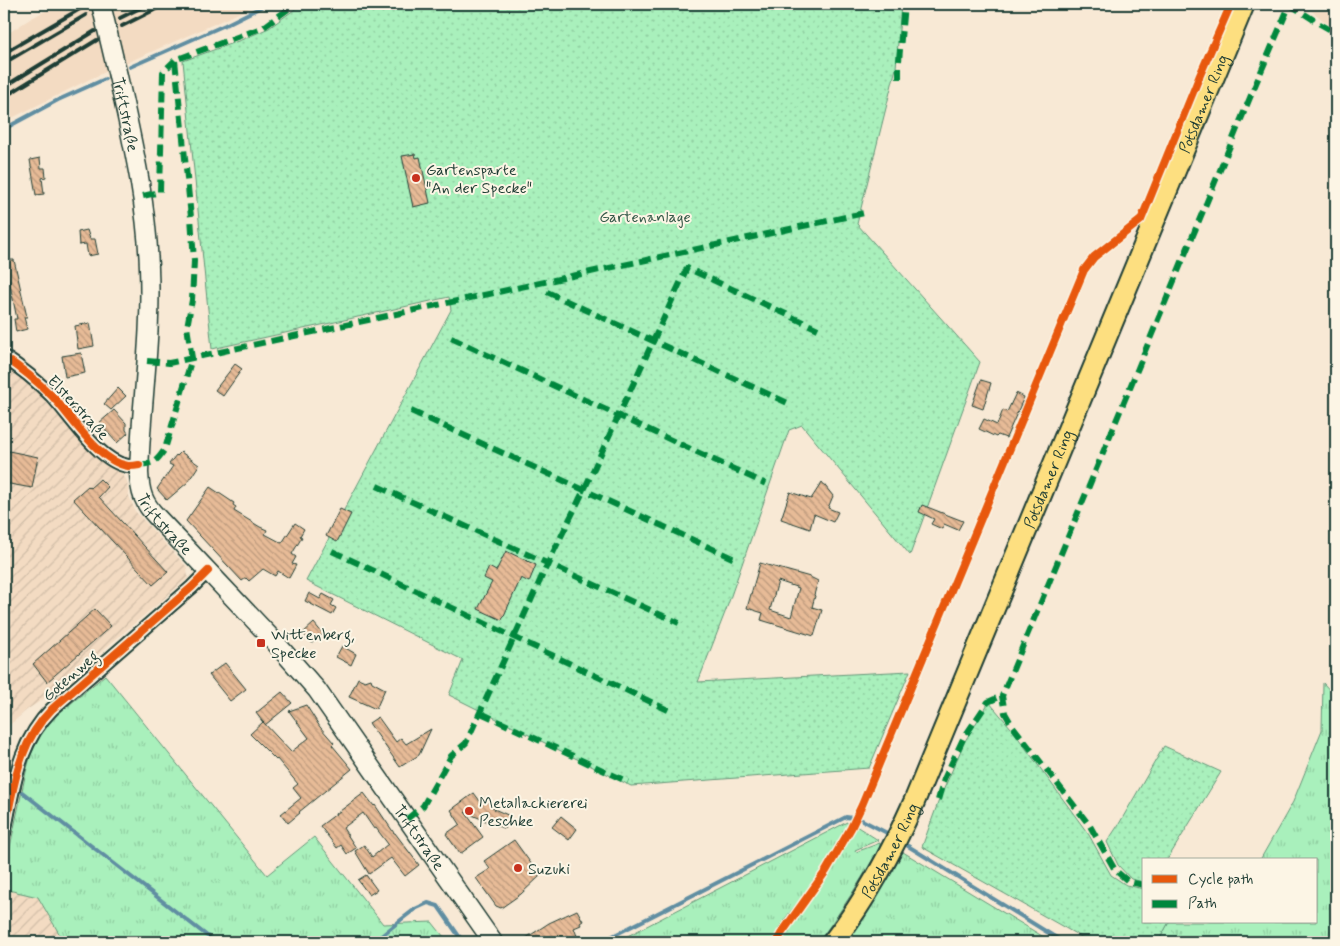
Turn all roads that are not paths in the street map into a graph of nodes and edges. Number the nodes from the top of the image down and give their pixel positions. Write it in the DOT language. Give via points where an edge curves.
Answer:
graph roads {
  1 [pos="102,4"];
  2 [pos="1243,6"];
  3 [pos="4,357"];
  4 [pos="139,465"];
  5 [pos="208,572"];
  6 [pos="4,833"];
  7 [pos="493,942"];
  8 [pos="833,942"];
  1 -- 4 [label="main road, Triftstraße, bridge" via="146,217 149,328"];
  2 -- 8 [label="main road, Potsdamer Ring" via="914,802 882,868"];
  3 -- 4 [label="street, Elsterstraße" via="47,391 107,456 129,466"];
  4 -- 5 [label="main road, Triftstraße" via="140,488 145,502"];
  5 -- 6 [label="street, Gotenweg" via="52,709 38,725 22,757"];
  5 -- 7 [label="main road, Triftstraße" via="317,690"];
}
